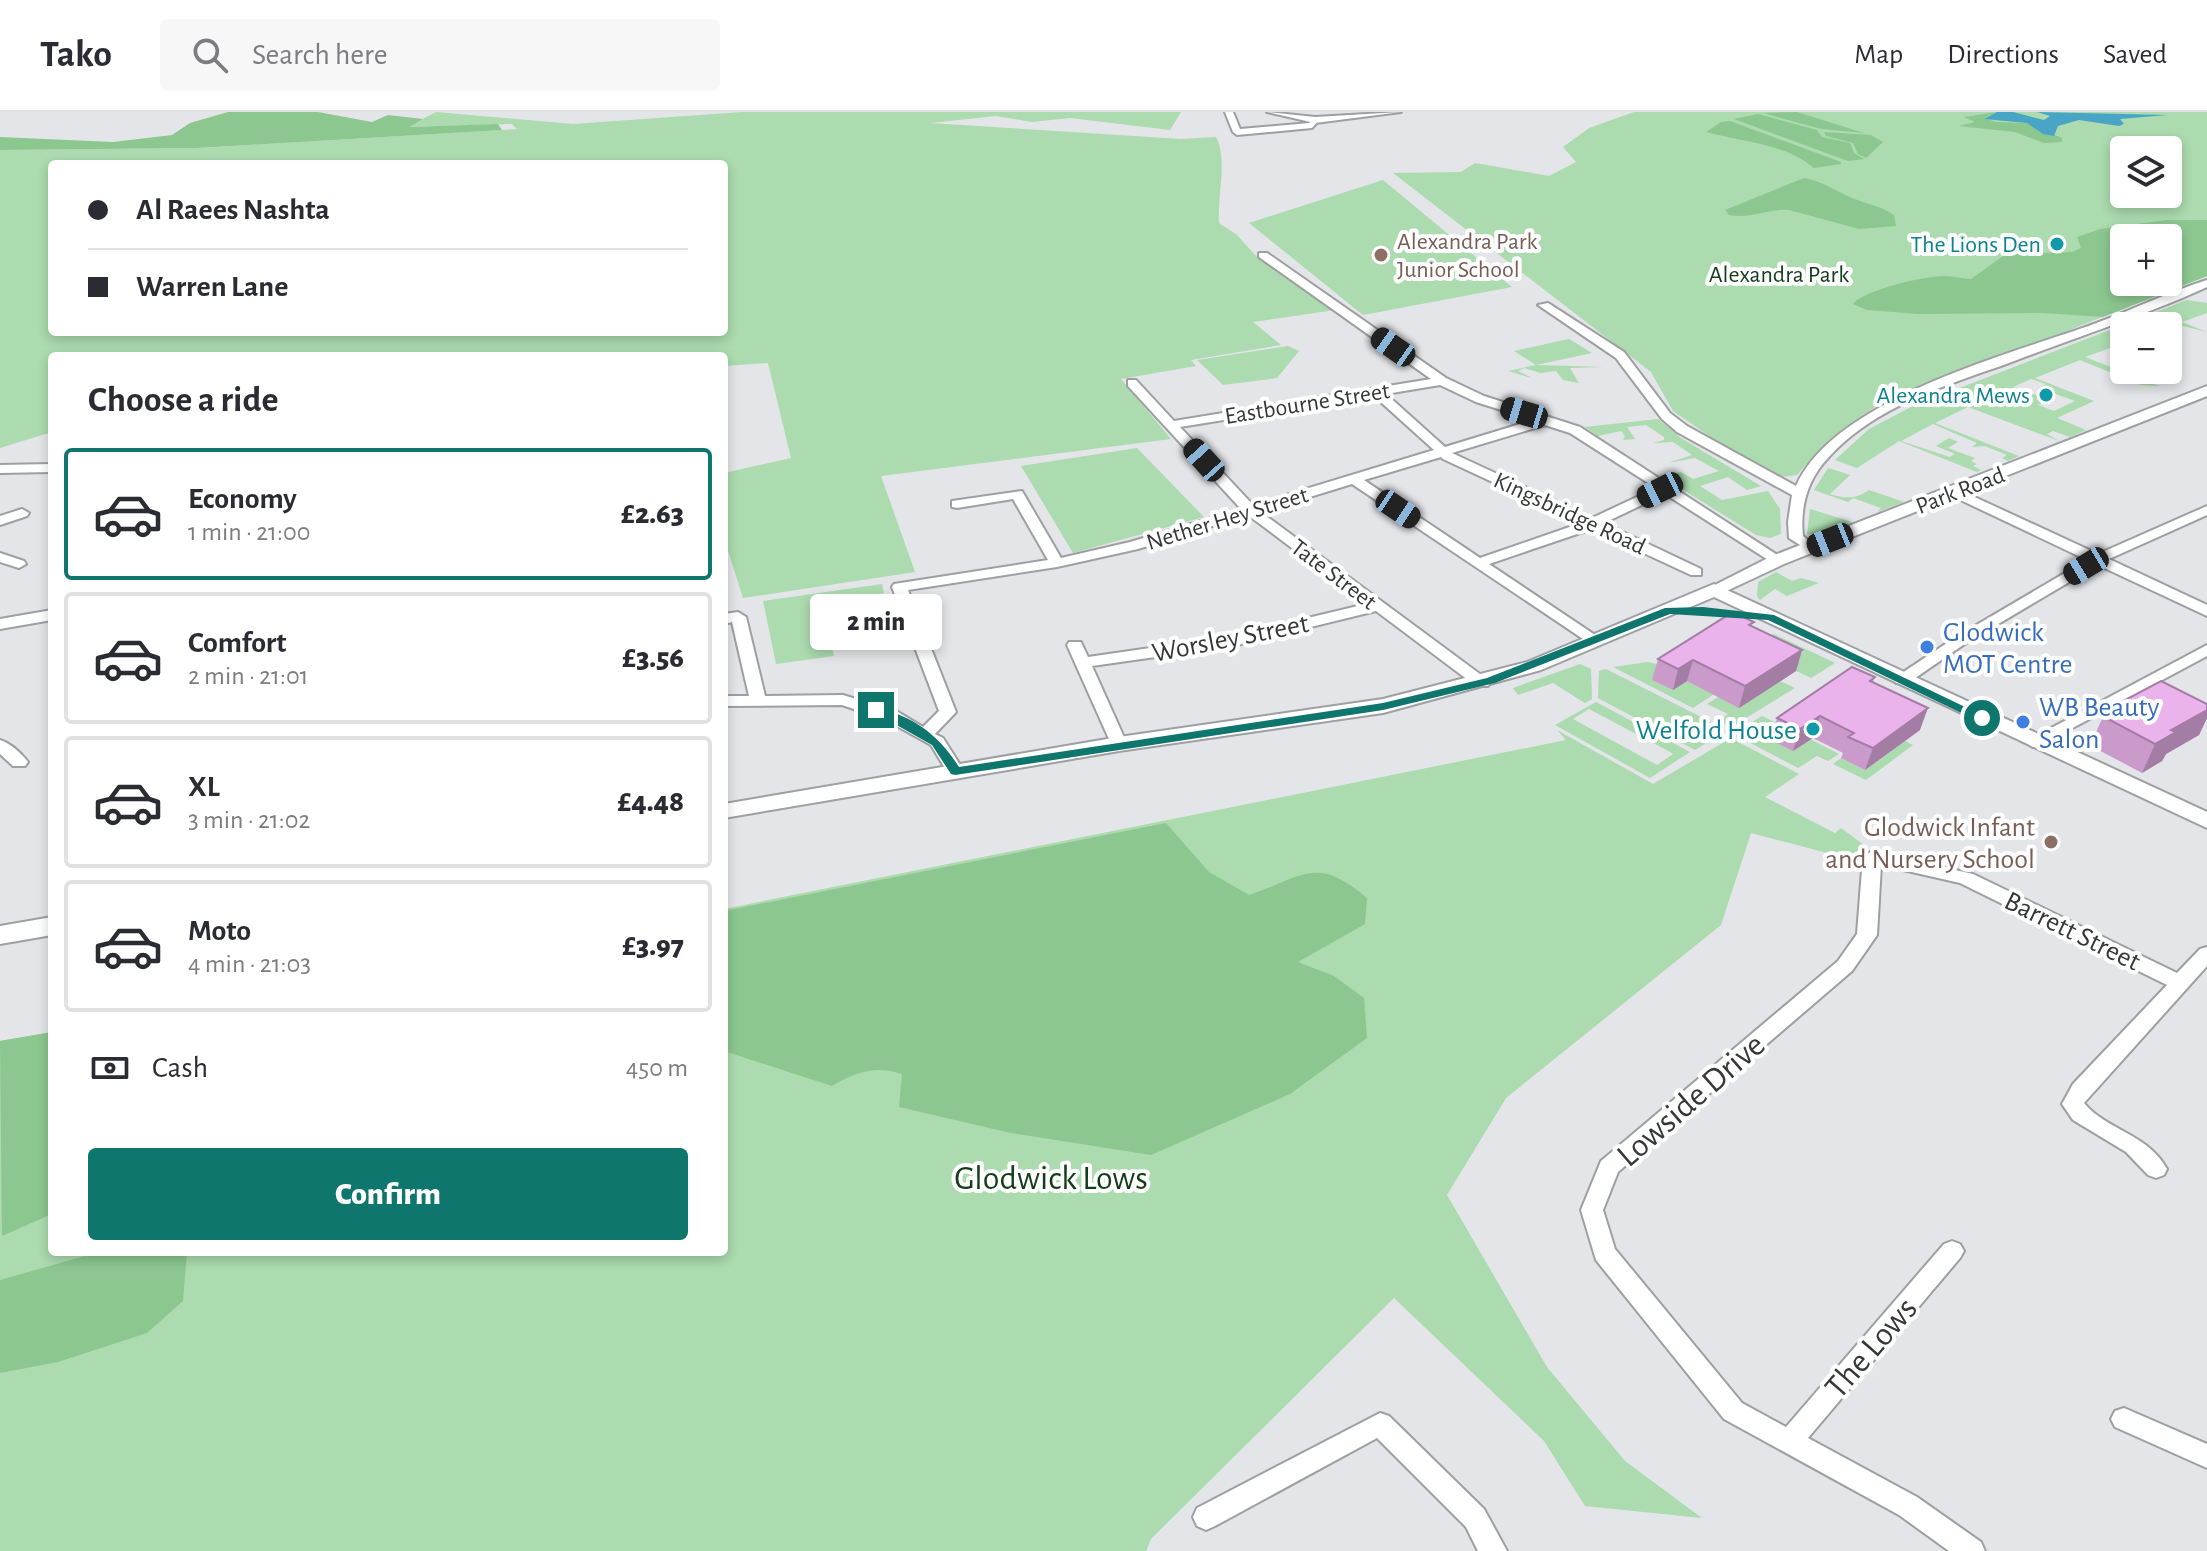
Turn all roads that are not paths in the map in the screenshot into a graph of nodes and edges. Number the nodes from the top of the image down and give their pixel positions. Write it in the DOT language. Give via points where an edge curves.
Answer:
graph roads {
  1 [pos="1229,112"];
  2 [pos="1272,112"];
  3 [pos="1396,112"];
  4 [pos="1315,120"];
  5 [pos="1263,255"];
  6 [pos="2207,283"];
  7 [pos="2187,292"];
  8 [pos="2207,298"];
  9 [pos="1544,305"];
  10 [pos="1442,381"];
  11 [pos="1132,383"];
  12 [pos="1378,393"];
  13 [pos="2205,394"];
  14 [pos="1547,420"];
  15 [pos="1172,425"];
  16 [pos="1445,453"];
  17 [pos="48,468"];
  18 [pos="0,469"];
  19 [pos="1355,480"];
  20 [pos="1667,488"];
  21 [pos="1955,492"];
  22 [pos="1798,493"];
  23 [pos="957,504"];
  24 [pos="2207,510"];
  25 [pos="1251,511"];
  26 [pos="22,513"];
  27 [pos="0,521"];
  28 [pos="1593,523"];
  29 [pos="1811,548"];
  30 [pos="0,557"];
  31 [pos="2098,559"];
  32 [pos="1778,560"];
  33 [pos="1057,563"];
  34 [pos="1478,563"];
  35 [pos="19,564"];
  36 [pos="1696,572"];
  37 [pos="1739,577"];
  38 [pos="1714,590"];
  39 [pos="1377,606"];
  40 [pos="1669,611"];
  41 [pos="2207,611"];
  42 [pos="1763,613"];
  43 [pos="48,616"];
  44 [pos="731,618"];
  45 [pos="0,624"];
  46 [pos="1595,642"];
  47 [pos="1075,645"];
  48 [pos="2207,650"];
  49 [pos="1083,663"];
  50 [pos="1902,680"];
  51 [pos="1482,683"];
  52 [pos="758,700"];
  53 [pos="728,701"];
  54 [pos="925,735"];
  55 [pos="2033,742"];
  56 [pos="1119,744"];
  57 [pos="0,745"];
  58 [pos="19,762"];
  59 [pos="955,771"];
  60 [pos="728,810"];
  61 [pos="2207,821"];
  62 [pos="1872,857"];
  63 [pos="48,927"];
  64 [pos="0,935"];
  65 [pos="2207,954"];
  66 [pos="2180,983"];
  67 [pos="2156,1169"];
  68 [pos="1952,1251"];
  69 [pos="2124,1419"];
  70 [pos="1789,1442"];
  71 [pos="2207,1456"];
  72 [pos="1206,1517"];
  73 [pos="1493,1551"];
  74 [pos="1971,1551"];
  1 -- 4 [label="street" via="1237,132 1312,125"];
  2 -- 4 [label="street"];
  3 -- 4 [label="street"];
  5 -- 10 [label="street"];
  6 -- 7 [label="street"];
  7 -- 8 [label="street"];
  7 -- 22 [label="street" via="1984,368 1860,423 1818,461"];
  9 -- 22 [label="street" via="1620,355 1682,429"];
  10 -- 12 [label="street, Eastbourne Street"];
  10 -- 14 [label="street"];
  11 -- 15 [label="street, Tate Street"];
  12 -- 15 [label="street, Eastbourne Street"];
  12 -- 16 [label="street, Kingsbridge Road"];
  13 -- 21 [label="street, Park Road"];
  14 -- 16 [label="street, Nether Hey Street"];
  14 -- 20 [label="street" via="1575,430"];
  15 -- 25 [label="street, Tate Street"];
  16 -- 19 [label="street, Nether Hey Street"];
  16 -- 28 [label="street, Kingsbridge Road"];
  17 -- 18 [label="street"];
  19 -- 25 [label="street, Nether Hey Street"];
  19 -- 34 [label="street"];
  20 -- 28 [label="street"];
  20 -- 32 [label="street"];
  21 -- 29 [label="street, Park Road"];
  21 -- 31 [label="street"];
  22 -- 29 [label="street" via="1796,538"];
  23 -- 33 [label="street" via="1017,494"];
  24 -- 31 [label="street"];
  25 -- 33 [label="street, Nether Hey Street"];
  25 -- 39 [label="street, Tate Street"];
  26 -- 27 [label="street"];
  28 -- 34 [label="street"];
  28 -- 36 [label="street, Kingsbridge Road"];
  29 -- 32 [label="street, Park Road"];
  30 -- 35 [label="street"];
  31 -- 41 [label="street"];
  31 -- 50 [label="street"];
  32 -- 37 [label="street, Park Road"];
  33 -- 54 [label="street, Nether Hey Street" via="899,587 948,712"];
  34 -- 46 [label="street"];
  37 -- 38 [label="street, Park Road"];
  37 -- 42 [label="street" via="1745,598"];
  38 -- 40 [label="main road"];
  38 -- 42 [label="main road"];
  39 -- 49 [label="street, Worsley Street" via="1233,641"];
  39 -- 51 [label="street, Tate Street"];
  40 -- 42 [label="main road"];
  40 -- 46 [label="main road"];
  42 -- 50 [label="main road"];
  43 -- 45 [label="street"];
  44 -- 52 [label="street"];
  46 -- 51 [label="main road"];
  47 -- 49 [label="street"];
  48 -- 55 [label="street"];
  49 -- 56 [label="street"];
  50 -- 55 [label="main road"];
  51 -- 56 [label="main road" via="1383,706"];
  52 -- 53 [label="street"];
  52 -- 54 [label="street" via="843,700 892,716"];
  54 -- 59 [label="street" via="937,742"];
  55 -- 61 [label="main road"];
  56 -- 59 [label="main road"];
  57 -- 58 [label="street"];
  59 -- 60 [label="main road"];
  62 -- 66 [label="street, Barrett Street" via="1966,878"];
  62 -- 70 [label="street, Lowside Drive" via="1867,935 1845,966 1609,1167 1592,1210 1604,1253 1712,1388 1733,1411"];
  63 -- 64 [label="main road"];
  65 -- 66 [label="street"];
  66 -- 67 [label="street" via="2073,1104 2134,1146"];
  68 -- 70 [label="street, The Lows"];
  69 -- 71 [label="street"];
  70 -- 74 [label="street, Lowside Drive" via="1908,1506"];
  72 -- 73 [label="street" via="1380,1424 1475,1518"];
}
